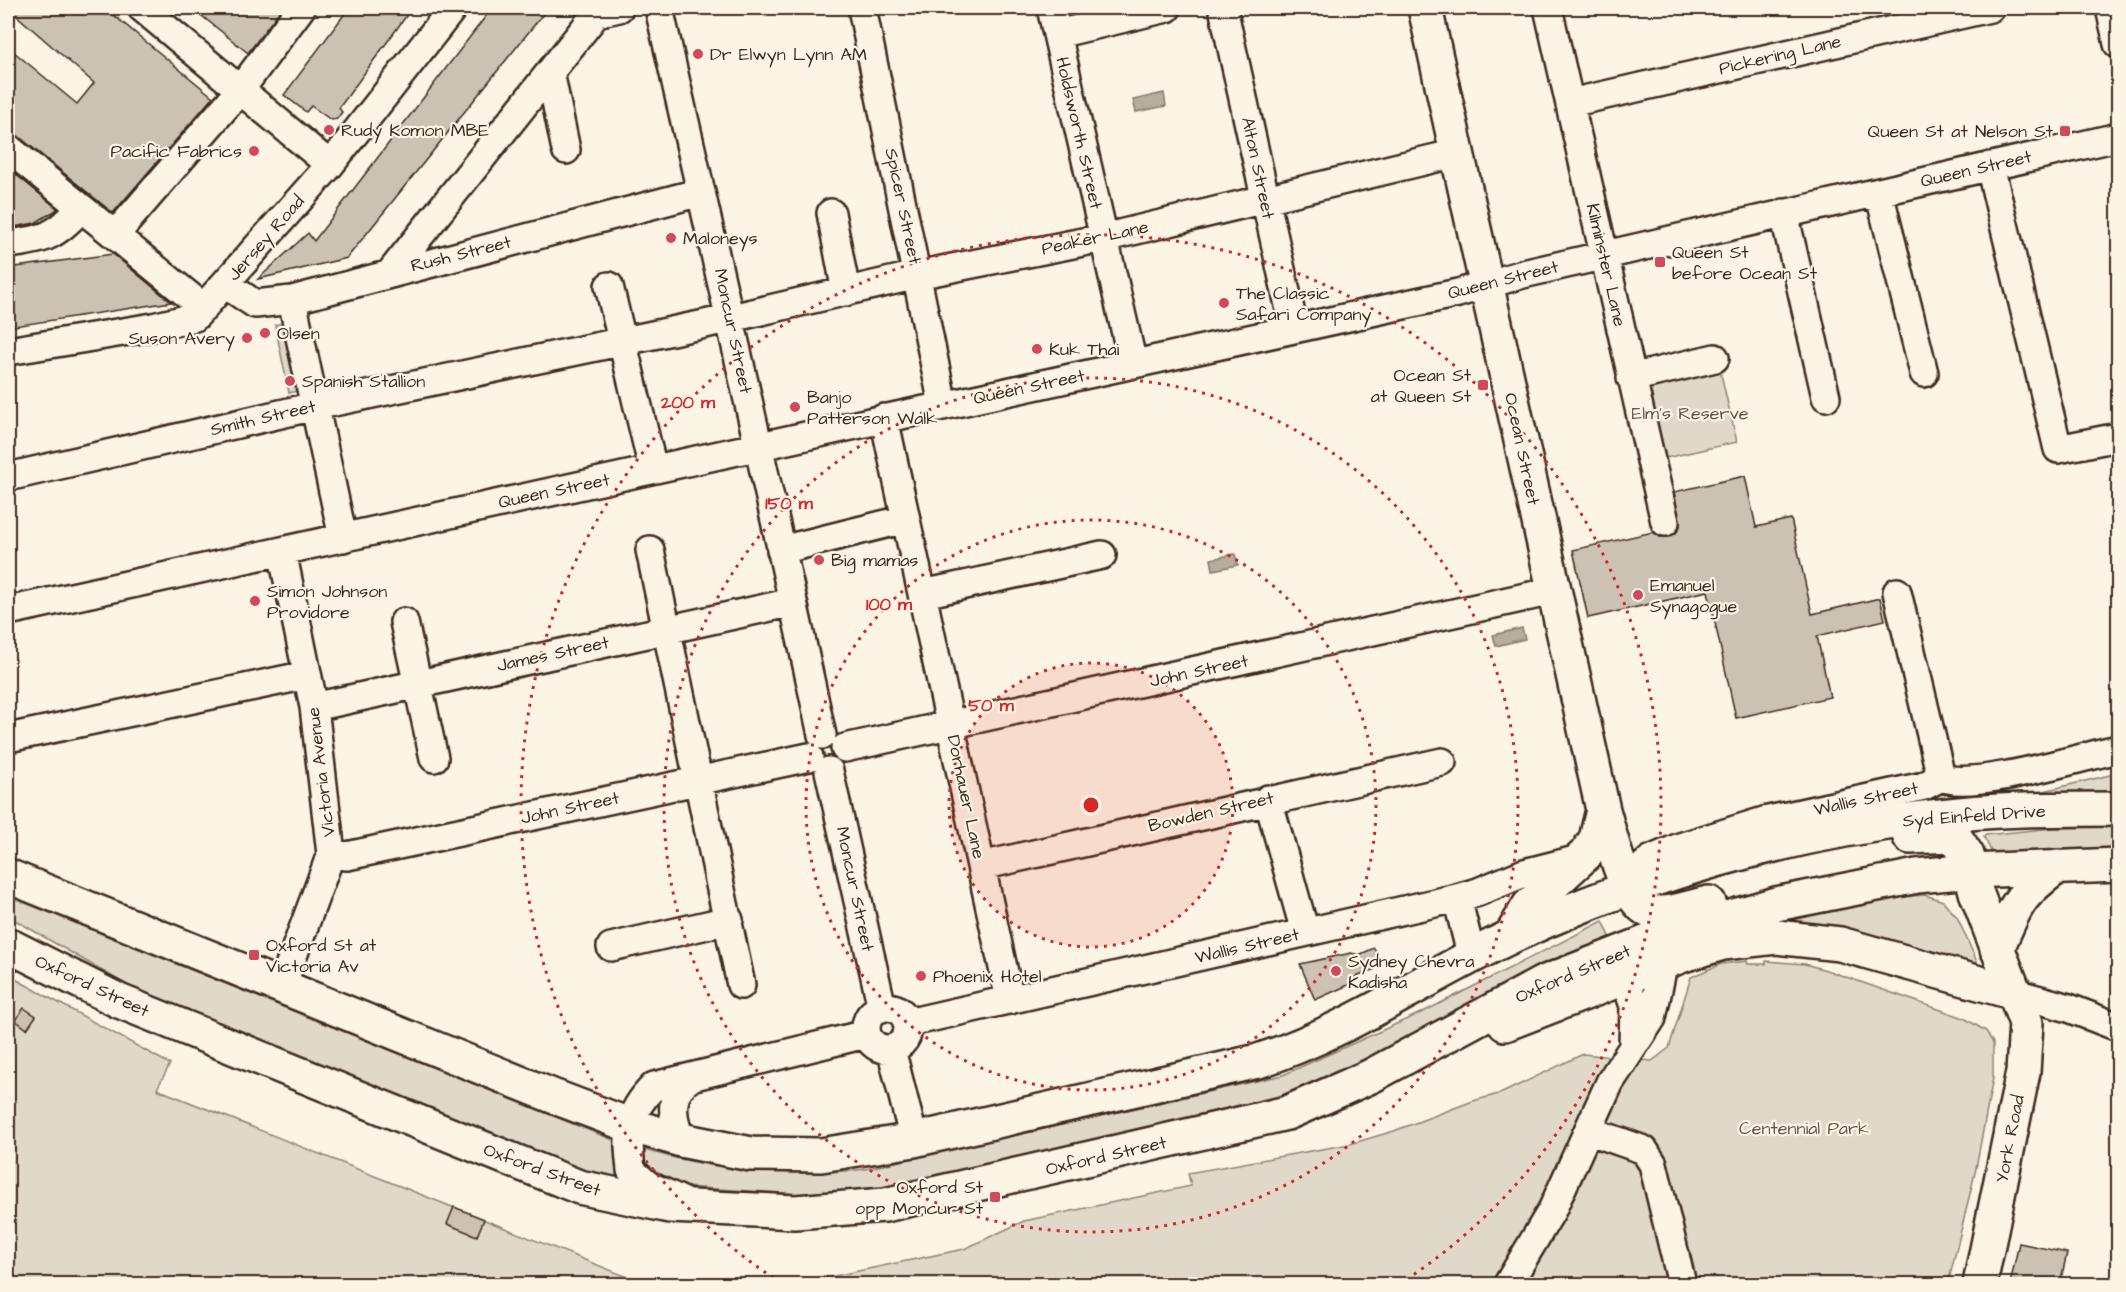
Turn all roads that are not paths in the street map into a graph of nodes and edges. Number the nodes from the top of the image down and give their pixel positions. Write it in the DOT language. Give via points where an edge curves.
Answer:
graph roads {
  1 [pos="142,8"];
  2 [pos="301,8"];
  3 [pos="453,8"];
  4 [pos="619,8"];
  5 [pos="659,8"];
  6 [pos="862,8"];
  7 [pos="1051,8"];
  8 [pos="1167,8"];
  9 [pos="1223,8"];
  10 [pos="1425,8"];
  11 [pos="1548,8"];
  12 [pos="1990,8"];
  13 [pos="2110,8"];
  14 [pos="1057,34"];
  15 [pos="2118,44"];
  16 [pos="550,72"];
  17 [pos="240,90"];
  18 [pos="1570,103"];
  19 [pos="2118,137"];
  20 [pos="8,148"];
  21 [pos="566,150"];
  22 [pos="1457,153"];
  23 [pos="330,165"];
  24 [pos="1990,166"];
  25 [pos="701,192"];
  26 [pos="1879,192"];
  27 [pos="1265,198"];
  28 [pos="81,208"];
  29 [pos="831,213"];
  30 [pos="1784,213"];
  31 [pos="115,235"];
  32 [pos="1103,238"];
  33 [pos="8,244"];
  34 [pos="1603,255"];
  35 [pos="391,272"];
  36 [pos="917,275"];
  37 [pos="225,284"];
  38 [pos="609,286"];
  39 [pos="1486,286"];
  40 [pos="846,292"];
  41 [pos="292,300"];
  42 [pos="204,308"];
  43 [pos="731,318"];
  44 [pos="1294,328"];
  45 [pos="621,342"];
  46 [pos="8,351"];
  47 [pos="1715,358"];
  48 [pos="1134,364"];
  49 [pos="1924,373"];
  50 [pos="1631,378"];
  51 [pos="1826,397"];
  52 [pos="943,405"];
  53 [pos="315,406"];
  54 [pos="884,418"];
  55 [pos="2118,437"];
  56 [pos="757,446"];
  57 [pos="653,469"];
  58 [pos="8,477"];
  59 [pos="906,519"];
  60 [pos="1665,522"];
  61 [pos="342,538"];
  62 [pos="650,550"];
  63 [pos="781,550"];
  64 [pos="282,551"];
  65 [pos="1102,555"];
  66 [pos="1553,591"];
  67 [pos="1897,592"];
  68 [pos="923,594"];
  69 [pos="793,602"];
  70 [pos="8,611"];
  71 [pos="404,622"];
  72 [pos="668,629"];
  73 [pos="307,675"];
  74 [pos="418,684"];
  75 [pos="314,707"];
  76 [pos="952,726"];
  77 [pos="8,738"];
  78 [pos="2118,749"];
  79 [pos="826,753"];
  80 [pos="434,758"];
  81 [pos="1442,762"];
  82 [pos="1941,777"];
  83 [pos="700,781"];
  84 [pos="1268,799"];
  85 [pos="2118,809"];
  86 [pos="1603,810"];
  87 [pos="1830,833"];
  88 [pos="331,854"];
  89 [pos="1583,858"];
  90 [pos="2118,865"];
  91 [pos="981,866"];
  92 [pos="2057,867"];
  93 [pos="1970,871"];
  94 [pos="8,876"];
  95 [pos="1628,887"];
  96 [pos="1457,898"];
  97 [pos="1776,904"];
  98 [pos="729,920"];
  99 [pos="1305,932"];
  100 [pos="1510,937"];
  101 [pos="8,945"];
  102 [pos="611,947"];
  103 [pos="1997,949"];
  104 [pos="1472,958"];
  105 [pos="1664,962"];
  106 [pos="1624,977"];
  107 [pos="741,985"];
  108 [pos="281,988"];
  109 [pos="2015,993"];
  110 [pos="1010,1000"];
  111 [pos="882,1008"];
  112 [pos="907,1023"];
  113 [pos="2118,1027"];
  114 [pos="866,1034"];
  115 [pos="1633,1045"];
  116 [pos="891,1049"];
  117 [pos="1371,1076"];
  118 [pos="692,1077"];
  119 [pos="629,1125"];
  120 [pos="1590,1131"];
  121 [pos="681,1140"];
  122 [pos="914,1140"];
  123 [pos="704,1209"];
  124 [pos="1508,1284"];
  125 [pos="1682,1284"];
  126 [pos="1980,1284"];
  1 -- 17 [label="street"];
  2 -- 17 [label="street"];
  3 -- 23 [label="street, Jersey Road"];
  4 -- 16 [label="street" via="597,13"];
  5 -- 25 [label="street, Moncur Street"];
  6 -- 36 [label="street, Spicer Street"];
  7 -- 14 [label="street, Holdsworth Street"];
  8 -- 14 [label="street"];
  9 -- 27 [label="street, Alton Street"];
  10 -- 22 [label="main road, Ocean Street"];
  11 -- 18 [label="street, Kilminster Lane"];
  12 -- 18 [label="street, Pickering Lane"];
  13 -- 15 [label="street"];
  14 -- 32 [label="street, Holdsworth Street"];
  16 -- 21 [label="street"];
  16 -- 35 [label="street"];
  17 -- 23 [label="street"];
  17 -- 31 [label="street"];
  18 -- 34 [label="street, Kilminster Lane"];
  19 -- 24 [label="street, Queen Street"];
  20 -- 28 [label="street"];
  22 -- 27 [label="street, Peaker Lane"];
  22 -- 39 [label="main road, Ocean Street"];
  23 -- 37 [label="street, Jersey Road"];
  24 -- 26 [label="street, Queen Street"];
  24 -- 55 [label="street" via="2058,448"];
  25 -- 35 [label="street, Rush Street"];
  25 -- 43 [label="street, Moncur Street"];
  26 -- 30 [label="street, Queen Street"];
  26 -- 49 [label="street"];
  27 -- 32 [label="street, Peaker Lane"];
  27 -- 44 [label="street, Alton Street"];
  28 -- 31 [label="street"];
  28 -- 33 [label="street" via="51,236"];
  29 -- 40 [label="street"];
  30 -- 34 [label="street, Queen Street"];
  30 -- 51 [label="street"];
  31 -- 42 [label="street"];
  32 -- 36 [label="street, Peaker Lane"];
  32 -- 48 [label="street, Holdsworth Street"];
  34 -- 39 [label="street, Queen Street"];
  34 -- 50 [label="street, Kilminster Lane"];
  35 -- 41 [label="street, Rush Street"];
  36 -- 40 [label="street, Peaker Lane"];
  36 -- 52 [label="street, Spicer Street"];
  37 -- 41 [label="street, Rush Street" via="255,304"];
  37 -- 42 [label="street, Jersey Road"];
  38 -- 45 [label="street"];
  39 -- 44 [label="street, Queen Street"];
  39 -- 66 [label="main road, Ocean Street"];
  40 -- 43 [label="street, Peaker Lane"];
  41 -- 53 [label="street"];
  42 -- 46 [label="street, Jersey Road" via="188,320"];
  43 -- 45 [label="street, Smith Street"];
  43 -- 56 [label="street, Moncur Street"];
  44 -- 48 [label="street, Queen Street"];
  45 -- 53 [label="street, Smith Street"];
  45 -- 57 [label="street"];
  47 -- 50 [label="street"];
  48 -- 52 [label="street, Queen Street"];
  50 -- 60 [label="street, Kilminster Lane"];
  52 -- 54 [label="street, Queen Street"];
  53 -- 58 [label="street, Smith Street"];
  53 -- 61 [label="street"];
  54 -- 56 [label="street, Queen Street"];
  54 -- 59 [label="street, Dorhauer Lane"];
  56 -- 57 [label="street, Queen Street"];
  56 -- 63 [label="street, Moncur Street"];
  57 -- 61 [label="street, Queen Street"];
  59 -- 63 [label="street"];
  59 -- 68 [label="street, Dorhauer Lane"];
  61 -- 64 [label="street, Queen Street"];
  62 -- 72 [label="street"];
  63 -- 69 [label="street, Moncur Street"];
  64 -- 70 [label="street, Queen Street"];
  64 -- 73 [label="street, Victoria Avenue"];
  65 -- 68 [label="street"];
  66 -- 76 [label="street, John Street"];
  66 -- 86 [label="main road, Ocean Street"];
  67 -- 82 [label="street"];
  68 -- 76 [label="street, Dorhauer Lane"];
  69 -- 72 [label="street, James Street"];
  69 -- 79 [label="street, Moncur Street"];
  71 -- 74 [label="street"];
  72 -- 74 [label="street, James Street"];
  72 -- 83 [label="street"];
  73 -- 75 [label="street, Victoria Avenue"];
  73 -- 77 [label="street"];
  74 -- 75 [label="street, James Street"];
  74 -- 80 [label="street"];
  75 -- 88 [label="street, Victoria Avenue"];
  76 -- 79 [label="street, John Street"];
  76 -- 91 [label="street, Dorhauer Lane"];
  78 -- 82 [label="street, Wallis Street" via="1988,778 1954,781"];
  79 -- 83 [label="street, John Street"];
  79 -- 111 [label="street, Moncur Street"];
  81 -- 84 [label="street, Bowden Street"];
  82 -- 95 [label="street, Wallis Street" via="1924,786 1764,821 1680,847 1650,860"];
  83 -- 88 [label="street, John Street" via="347,856"];
  83 -- 98 [label="street"];
  84 -- 91 [label="street, Bowden Street"];
  84 -- 99 [label="street"];
  85 -- 87 [label="main road, Syd Einfeld Drive" via="1975,813"];
  86 -- 89 [label="main road" via="1596,839"];
  86 -- 95 [label="main road, Ocean Street"];
  87 -- 93 [label="main road" via="1887,839 1951,835 1964,849"];
  87 -- 95 [label="main road" via="1723,858"];
  88 -- 108 [label="street, Victoria Avenue"];
  89 -- 96 [label="street, Wallis Street" via="1524,873"];
  89 -- 100 [label="main road" via="1529,906"];
  90 -- 92 [label="main road"];
  91 -- 110 [label="street, Dorhauer Lane"];
  92 -- 93 [label="main road"];
  92 -- 103 [label="main road" via="2018,900"];
  93 -- 97 [label="main road, Oxford Street" via="1917,876"];
  93 -- 103 [label="main road"];
  94 -- 108 [label="main road"];
  95 -- 97 [label="main road, Ocean Street" via="1645,910 1658,914 1733,897"];
  95 -- 100 [label="main road"];
  96 -- 99 [label="street, Wallis Street"];
  96 -- 104 [label="street"];
  97 -- 117 [label="main road, Oxford Street" via="1655,939 1543,983"];
  98 -- 102 [label="street"];
  98 -- 107 [label="street"];
  99 -- 110 [label="street, Wallis Street"];
  100 -- 104 [label="main road"];
  101 -- 123 [label="main road, Oxford Street" via="119,1001 579,1187 638,1201"];
  103 -- 109 [label="main road"];
  104 -- 122 [label="main road" via="1277,1055"];
  105 -- 106 [label="main road"];
  105 -- 109 [label="main road" via="1743,940 1814,939"];
  105 -- 115 [label="street" via="1654,1012"];
  106 -- 115 [label="street" via="1634,1006"];
  106 -- 117 [label="main road"];
  108 -- 119 [label="main road"];
  109 -- 113 [label="street"];
  109 -- 126 [label="main road, York Road" via="2026,1023 2025,1060"];
  110 -- 112 [label="street, Wallis Street"];
  111 -- 112 [label="street" via="895,1009"];
  111 -- 114 [label="street" via="867,1020"];
  112 -- 116 [label="street" via="906,1036"];
  114 -- 116 [label="street" via="873,1044"];
  114 -- 118 [label="street"];
  115 -- 120 [label="street" via="1610,1082"];
  116 -- 122 [label="street"];
  117 -- 123 [label="main road, Oxford Street" via="1287,1113 885,1205 795,1212"];
  118 -- 119 [label="street" via="654,1086 637,1106"];
  118 -- 121 [label="street" via="677,1088 674,1098 676,1129"];
  119 -- 121 [label="main road"];
  119 -- 123 [label="street" via="630,1163 635,1177"];
  120 -- 124 [label="street" via="1552,1210"];
  120 -- 125 [label="street" via="1644,1150 1653,1164"];
  121 -- 122 [label="main road" via="751,1154 785,1156 853,1151"];
}
